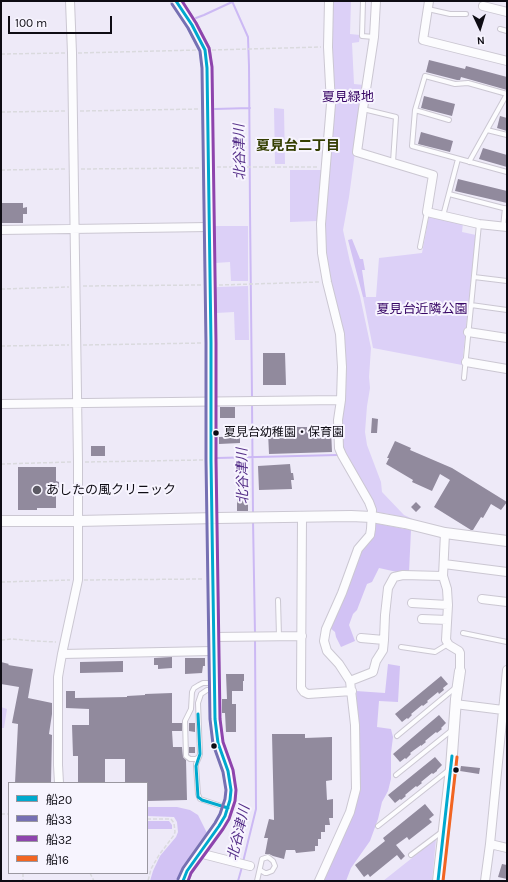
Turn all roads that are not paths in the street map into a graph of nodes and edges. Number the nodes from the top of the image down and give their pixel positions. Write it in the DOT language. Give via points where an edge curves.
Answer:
graph roads {
  1 [pos="70,1"];
  2 [pos="176,1"];
  3 [pos="329,1"];
  4 [pos="363,1"];
  5 [pos="376,1"];
  6 [pos="429,5"];
  7 [pos="483,6"];
  8 [pos="507,12"];
  9 [pos="466,14"];
  10 [pos="500,29"];
  11 [pos="507,31"];
  12 [pos="374,37"];
  13 [pos="507,61"];
  14 [pos="507,94"];
  15 [pos="363,109"];
  16 [pos="415,110"];
  17 [pos="449,120"];
  18 [pos="487,130"];
  19 [pos="507,135"];
  20 [pos="458,158"];
  21 [pos="393,162"];
  22 [pos="469,162"];
  23 [pos="507,172"];
  24 [pos="448,194"];
  25 [pos="506,209"];
  26 [pos="427,212"];
  27 [pos="442,216"];
  28 [pos="479,224"];
  29 [pos="209,227"];
  30 [pos="505,227"];
  31 [pos="74,229"];
  32 [pos="1,230"];
  33 [pos="420,247"];
  34 [pos="474,277"];
  35 [pos="507,281"];
  36 [pos="471,306"];
  37 [pos="507,310"];
  38 [pos="468,332"];
  39 [pos="507,338"];
  40 [pos="466,362"];
  41 [pos="507,369"];
  42 [pos="464,378"];
  43 [pos="341,400"];
  44 [pos="211,401"];
  45 [pos="77,403"];
  46 [pos="1,404"];
  47 [pos="302,517"];
  48 [pos="372,517"];
  49 [pos="212,518"];
  50 [pos="1,521"];
  51 [pos="78,521"];
  52 [pos="445,533"];
  53 [pos="507,541"];
  54 [pos="444,564"];
  55 [pos="507,572"];
  56 [pos="443,576"];
  57 [pos="482,599"];
  58 [pos="278,600"];
  59 [pos="507,602"];
  60 [pos="412,603"];
  61 [pos="448,606"];
  62 [pos="422,619"];
  63 [pos="447,620"];
  64 [pos="463,633"];
  65 [pos="302,636"];
  66 [pos="213,637"];
  67 [pos="279,637"];
  68 [pos="361,638"];
  69 [pos="384,640"];
  70 [pos="507,642"];
  71 [pos="448,644"];
  72 [pos="401,647"];
  73 [pos="213,651"];
  74 [pos="62,654"];
  75 [pos="507,670"];
  76 [pos="460,671"];
  77 [pos="350,681"];
  78 [pos="214,686"];
  79 [pos="457,687"];
  80 [pos="506,689"];
  81 [pos="352,691"];
  82 [pos="455,704"];
  83 [pos="503,710"];
  84 [pos="454,728"];
  85 [pos="504,734"];
  86 [pos="397,736"];
  87 [pos="199,757"];
  88 [pos="451,768"];
  89 [pos="396,775"];
  90 [pos="59,782"];
  91 [pos="228,808"];
  92 [pos="378,826"];
  93 [pos="444,830"];
  94 [pos="490,844"];
  95 [pos="507,848"];
  96 [pos="199,853"];
  97 [pos="411,855"];
  98 [pos="245,864"];
  99 [pos="260,870"];
  100 [pos="183,881"];
  101 [pos="257,881"];
  102 [pos="319,881"];
  103 [pos="438,881"];
  104 [pos="485,881"];
  1 -- 31 [label="street"];
  2 -- 29 [label="street" via="205,50"];
  3 -- 43 [label="street" via="331,104 321,224 327,282 340,334"];
  4 -- 12 [label="lane" via="362,36"];
  5 -- 12 [label="street"];
  6 -- 9 [label="lane" via="450,14"];
  6 -- 13 [label="street" via="423,40"];
  7 -- 8 [label="street"];
  10 -- 11 [label="lane"];
  12 -- 15 [label="street"];
  14 -- 16 [label="lane" via="468,83 456,84 425,76"];
  14 -- 18 [label="lane"];
  15 -- 21 [label="lane" via="396,117"];
  15 -- 21 [label="street" via="358,152"];
  16 -- 17 [label="lane"];
  16 -- 20 [label="lane" via="412,146"];
  18 -- 19 [label="lane"];
  18 -- 22 [label="lane"];
  20 -- 22 [label="lane"];
  20 -- 24 [label="lane"];
  21 -- 26 [label="street" via="433,175"];
  22 -- 23 [label="lane"];
  24 -- 25 [label="lane"];
  24 -- 27 [label="lane"];
  25 -- 30 [label="lane"];
  26 -- 27 [label="street"];
  26 -- 33 [label="lane"];
  27 -- 28 [label="street"];
  28 -- 30 [label="street"];
  28 -- 34 [label="lane"];
  29 -- 31 [label="street"];
  29 -- 44 [label="street"];
  31 -- 32 [label="street"];
  31 -- 45 [label="street"];
  34 -- 35 [label="lane"];
  34 -- 36 [label="lane"];
  36 -- 37 [label="lane"];
  36 -- 38 [label="lane"];
  38 -- 39 [label="street"];
  38 -- 40 [label="lane"];
  40 -- 41 [label="street"];
  40 -- 42 [label="lane"];
  43 -- 44 [label="street"];
  43 -- 48 [label="street" via="338,420 340,448 369,502"];
  44 -- 45 [label="street"];
  44 -- 49 [label="street"];
  45 -- 46 [label="street"];
  45 -- 51 [label="street"];
  47 -- 48 [label="street"];
  47 -- 49 [label="street"];
  47 -- 65 [label="street"];
  48 -- 52 [label="street"];
  48 -- 77 [label="street" via="370,535 358,549 326,629 324,641 327,651"];
  49 -- 51 [label="street"];
  49 -- 66 [label="street"];
  50 -- 51 [label="street"];
  51 -- 74 [label="street" via="78,580"];
  52 -- 53 [label="street"];
  52 -- 54 [label="street"];
  54 -- 55 [label="street"];
  54 -- 56 [label="street"];
  56 -- 61 [label="street"];
  56 -- 69 [label="street" via="394,577 388,588"];
  57 -- 59 [label="street"];
  58 -- 67 [label="lane"];
  60 -- 61 [label="street"];
  61 -- 63 [label="street"];
  62 -- 63 [label="street"];
  63 -- 71 [label="street"];
  64 -- 70 [label="lane"];
  65 -- 67 [label="street"];
  65 -- 81 [label="street" via="301,688 304,692 308,694"];
  66 -- 67 [label="street"];
  66 -- 73 [label="street"];
  68 -- 69 [label="street"];
  69 -- 77 [label="street" via="383,650 373,672"];
  71 -- 72 [label="lane" via="435,652"];
  71 -- 76 [label="street" via="460,653"];
  73 -- 74 [label="street"];
  73 -- 78 [label="street"];
  74 -- 90 [label="street" via="58,677"];
  75 -- 80 [label="street"];
  76 -- 79 [label="street"];
  77 -- 81 [label="street"];
  78 -- 87 [label="lane" via="202,694 198,703"];
  78 -- 87 [label="lane" via="203,683 194,688 191,709 185,721 186,756 190,760"];
  78 -- 91 [label="street" via="214,719 218,743 230,780"];
  79 -- 82 [label="street"];
  79 -- 86 [label="lane"];
  80 -- 83 [label="street"];
  81 -- 102 [label="street" via="356,789 350,812"];
  82 -- 83 [label="street"];
  82 -- 84 [label="street"];
  83 -- 85 [label="street"];
  84 -- 88 [label="street"];
  84 -- 89 [label="lane"];
  85 -- 94 [label="street"];
  87 -- 91 [label="lane" via="196,766 198,797"];
  88 -- 92 [label="lane"];
  88 -- 93 [label="street"];
  91 -- 96 [label="street" via="219,826"];
  93 -- 97 [label="lane"];
  93 -- 103 [label="street"];
  94 -- 95 [label="street"];
  94 -- 104 [label="street"];
  96 -- 98 [label="street"];
  96 -- 100 [label="street"];
  99 -- 101 [label="lane"];
}
